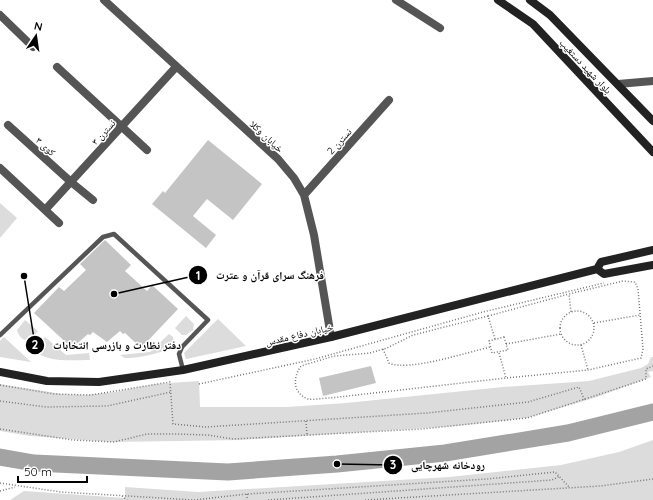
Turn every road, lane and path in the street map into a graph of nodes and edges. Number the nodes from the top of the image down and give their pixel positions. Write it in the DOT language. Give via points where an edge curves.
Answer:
graph roads {
  1 [pos="104,0"];
  2 [pos="396,0"];
  3 [pos="498,0"];
  4 [pos="530,0"];
  5 [pos="0,15"];
  6 [pos="440,28"];
  7 [pos="33,47"];
  8 [pos="57,67"];
  9 [pos="176,67"];
  10 [pos="653,81"];
  11 [pos="618,84"];
  12 [pos="389,100"];
  13 [pos="653,121"];
  14 [pos="8,125"];
  15 [pos="121,127"];
  16 [pos="147,150"];
  17 [pos="653,152"];
  18 [pos="0,168"];
  19 [pos="71,182"];
  20 [pos="304,196"];
  21 [pos="93,200"];
  22 [pos="45,210"];
  23 [pos="58,223"];
  24 [pos="653,250"];
  25 [pos="653,265"];
  26 [pos="597,270"];
  27 [pos="624,278"];
  28 [pos="568,294"];
  29 [pos="571,312"];
  30 [pos="640,314"];
  31 [pos="488,316"];
  32 [pos="594,323"];
  33 [pos="561,334"];
  34 [pos="0,335"];
  35 [pos="331,337"];
  36 [pos="495,339"];
  37 [pos="506,344"];
  38 [pos="581,345"];
  39 [pos="491,347"];
  40 [pos="383,349"];
  41 [pos="499,353"];
  42 [pos="653,366"];
  43 [pos="183,370"];
  44 [pos="588,370"];
  45 [pos="0,372"];
  46 [pos="506,378"];
  47 [pos="170,382"];
  48 [pos="199,384"];
  49 [pos="171,392"];
  50 [pos="0,400"];
  51 [pos="585,401"];
  52 [pos="306,421"];
  53 [pos="0,429"];
  54 [pos="307,436"];
  55 [pos="560,476"];
  56 [pos="506,478"];
  57 [pos="653,479"];
  58 [pos="0,483"];
  59 [pos="507,484"];
  60 [pos="17,486"];
  61 [pos="570,488"];
  62 [pos="0,491"];
  63 [pos="247,494"];
  64 [pos="122,496"];
  65 [pos="126,500"];
  66 [pos="247,500"];
  67 [pos="268,500"];
  68 [pos="365,500"];
  1 -- 9 [label="street, خیابان وکلا"];
  2 -- 6 [label="street"];
  3 -- 17 [label="street, بلوار شهید دستغیب" via="534,24"];
  4 -- 11 [label="street, بلوار شهید دستغیب" via="550,15"];
  5 -- 7 [label="street"];
  8 -- 15 [label="street"];
  9 -- 15 [label="street, نسترن ۳"];
  9 -- 20 [label="street, خیابان وکلا" via="278,159 294,178"];
  10 -- 11 [label="street"];
  11 -- 13 [label="street, بلوار شهید دستغیب"];
  12 -- 20 [label="street, نسترن 2"];
  14 -- 19 [label="street, کوی ۳"];
  15 -- 16 [label="street"];
  15 -- 19 [label="street, نسترن ۳"];
  18 -- 22 [label="street"];
  19 -- 21 [label="street, کوی ۳"];
  19 -- 22 [label="street, نسترن ۳"];
  20 -- 35 [label="street, خیابان وکلا" via="314,235"];
  22 -- 23 [label="street"];
  24 -- 26 [label="street, خیابان دفاع مقدس" via="601,262"];
  25 -- 26 [label="street, خیابان دفاع مقدس" via="604,274"];
  26 -- 35 [label="street, خیابان دفاع مقدس"];
  27 -- 48 [label="path" via="476,314 315,359"];
  28 -- 29 [label="path"];
  28 -- 30 [label="path" via="624,281 635,282"];
  28 -- 31 [label="path"];
  29 -- 32 [label="path" via="582,311 592,318"];
  29 -- 33 [label="path" via="566,314 561,323"];
  30 -- 32 [label="path"];
  30 -- 44 [label="path" via="643,349 641,358"];
  31 -- 36 [label="path"];
  31 -- 40 [label="path" via="413,335"];
  32 -- 38 [label="path" via="595,329 591,339"];
  33 -- 37 [label="path"];
  33 -- 38 [label="path" via="567,342"];
  34 -- 43 [label="lane" via="103,237 114,234 208,320 182,347 179,354"];
  35 -- 43 [label="street, خیابان دفاع مقدس"];
  36 -- 37 [label="path" via="504,337"];
  36 -- 39 [label="path" via="489,341"];
  37 -- 41 [label="path" via="508,350"];
  38 -- 44 [label="path"];
  39 -- 40 [label="path" via="411,366 396,366 389,363"];
  39 -- 41 [label="path" via="492,353"];
  40 -- 46 [label="path" via="370,353 334,356 301,366 296,373 294,384 299,392 309,399"];
  41 -- 46 [label="path"];
  42 -- 51 [label="path" via="646,369 646,379"];
  43 -- 45 [label="street, خیابان دفاع مقدس" via="99,382 47,380"];
  44 -- 46 [label="path"];
  47 -- 49 [label="path"];
  49 -- 50 [label="path" via="107,406 46,407"];
  49 -- 52 [label="path" via="173,424 206,427"];
  51 -- 52 [label="path" via="579,387 528,402 427,413"];
  51 -- 54 [label="path" via="527,418 422,429"];
  52 -- 54 [label="path"];
  53 -- 54 [label="path" via="73,440 114,442 147,434 208,435 233,439"];
  55 -- 56 [label="path" via="555,472"];
  55 -- 59 [label="path" via="552,480"];
  55 -- 61 [label="path"];
  56 -- 59 [label="path"];
  56 -- 63 [label="path"];
  57 -- 61 [label="path"];
  58 -- 60 [label="path"];
  59 -- 67 [label="path"];
  60 -- 62 [label="path"];
  60 -- 64 [label="path"];
  61 -- 68 [label="path"];
  63 -- 64 [label="path" via="194,500 127,494"];
  63 -- 66 [label="path"];
  64 -- 65 [label="path"];
}
